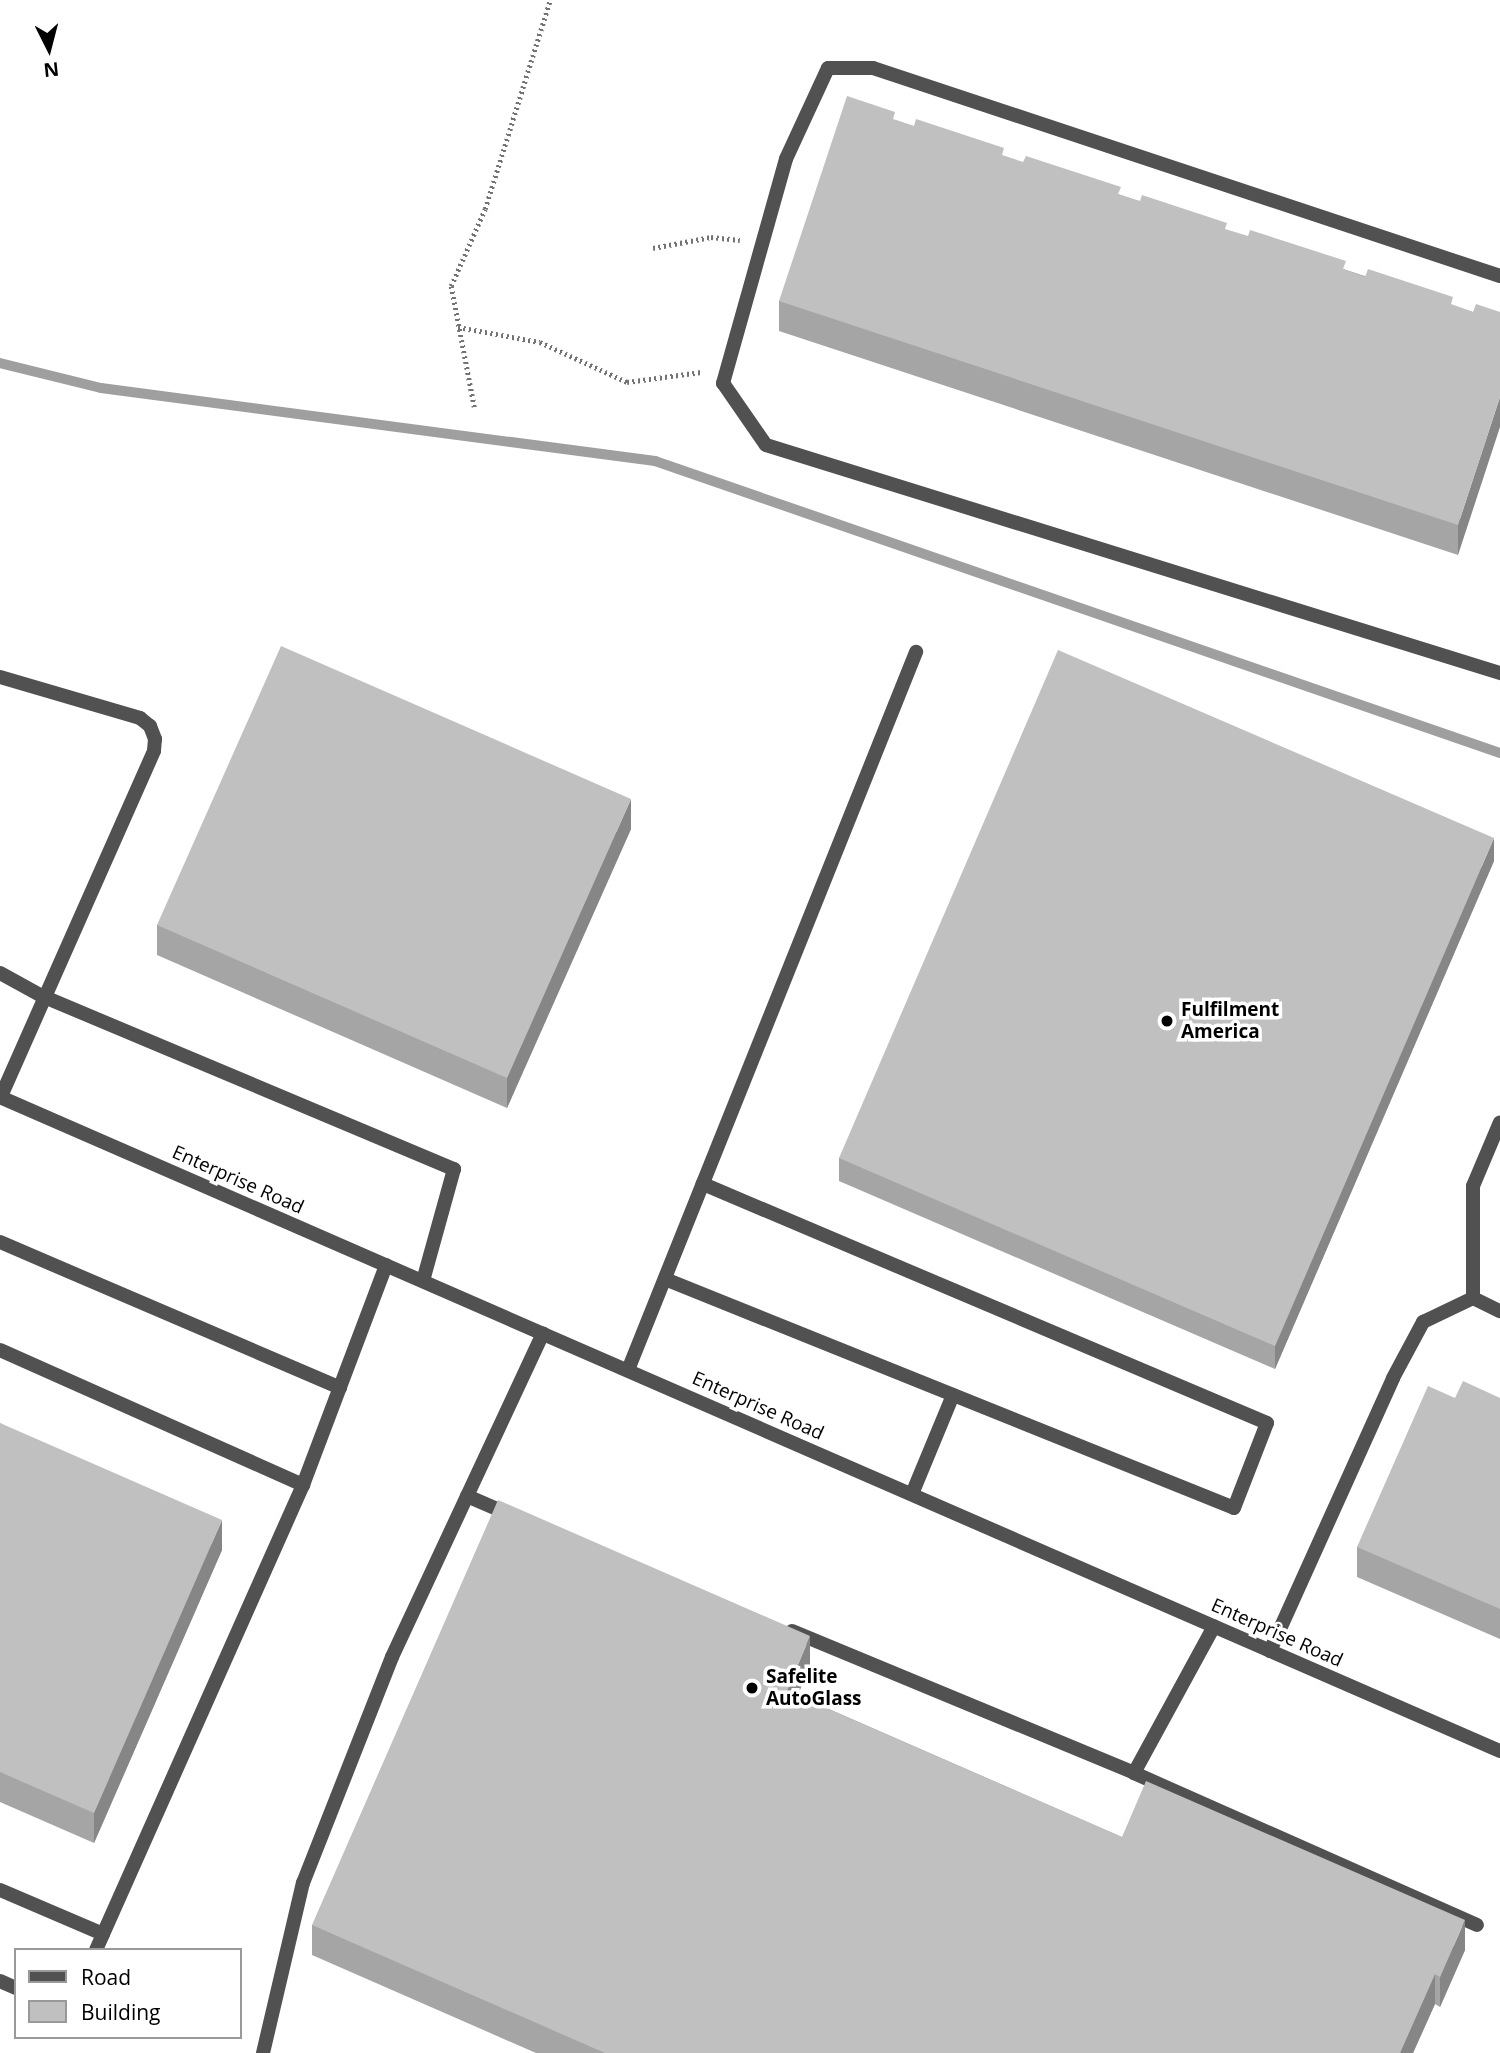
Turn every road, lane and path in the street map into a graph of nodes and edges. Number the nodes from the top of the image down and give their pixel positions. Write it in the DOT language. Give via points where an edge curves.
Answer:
graph roads {
  1 [pos="550,0"];
  2 [pos="762,242"];
  3 [pos="653,248"];
  4 [pos="1500,276"];
  5 [pos="458,327"];
  6 [pos="726,369"];
  7 [pos="474,407"];
  8 [pos="916,652"];
  9 [pos="1500,673"];
  10 [pos="0,677"];
  11 [pos="0,973"];
  12 [pos="42,996"];
  13 [pos="1,1097"];
  14 [pos="1500,1122"];
  15 [pos="703,1184"];
  16 [pos="0,1242"];
  17 [pos="386,1265"];
  18 [pos="665,1279"];
  19 [pos="423,1281"];
  20 [pos="1473,1298"];
  21 [pos="1500,1311"];
  22 [pos="542,1333"];
  23 [pos="0,1350"];
  24 [pos="628,1370"];
  25 [pos="340,1388"];
  26 [pos="953,1395"];
  27 [pos="303,1485"];
  28 [pos="912,1494"];
  29 [pos="467,1496"];
  30 [pos="531,1523"];
  31 [pos="775,1624"];
  32 [pos="1214,1626"];
  33 [pos="1270,1651"];
  34 [pos="1500,1751"];
  35 [pos="1134,1773"];
  36 [pos="0,1890"];
  37 [pos="1477,1925"];
  38 [pos="103,1934"];
  39 [pos="97,1948"];
  40 [pos="263,2053"];
  1 -- 5 [label="path" via="485,209 451,286"];
  2 -- 3 [label="path" via="711,237"];
  2 -- 4 [label="street" via="786,159 828,68 873,68"];
  2 -- 6 [label="street"];
  5 -- 6 [label="path" via="540,342 627,382"];
  5 -- 7 [label="path"];
  6 -- 9 [label="street" via="723,383 766,445"];
  8 -- 15 [label="street"];
  10 -- 12 [label="street" via="140,718 155,738 154,751"];
  11 -- 12 [label="street"];
  12 -- 13 [label="street"];
  12 -- 19 [label="street" via="454,1169"];
  13 -- 17 [label="street, Enterprise Road"];
  14 -- 20 [label="street" via="1473,1186"];
  15 -- 18 [label="street"];
  15 -- 26 [label="street" via="1267,1423 1234,1508"];
  16 -- 25 [label="street"];
  17 -- 19 [label="street, Enterprise Road"];
  17 -- 25 [label="street"];
  18 -- 24 [label="street"];
  18 -- 26 [label="street"];
  19 -- 22 [label="street, Enterprise Road"];
  20 -- 21 [label="street"];
  20 -- 33 [label="street" via="1423,1322 1393,1378"];
  22 -- 24 [label="street, Enterprise Road"];
  22 -- 29 [label="street"];
  23 -- 27 [label="street"];
  24 -- 28 [label="street, Enterprise Road"];
  25 -- 27 [label="street"];
  26 -- 28 [label="street"];
  27 -- 38 [label="street"];
  28 -- 32 [label="street, Enterprise Road"];
  29 -- 30 [label="street"];
  29 -- 40 [label="street" via="392,1657 303,1883"];
  31 -- 35 [label="street"];
  32 -- 33 [label="street, Enterprise Road"];
  32 -- 35 [label="street"];
  33 -- 34 [label="street, Enterprise Road"];
  35 -- 37 [label="street"];
  36 -- 38 [label="street"];
  38 -- 39 [label="street"];
}
